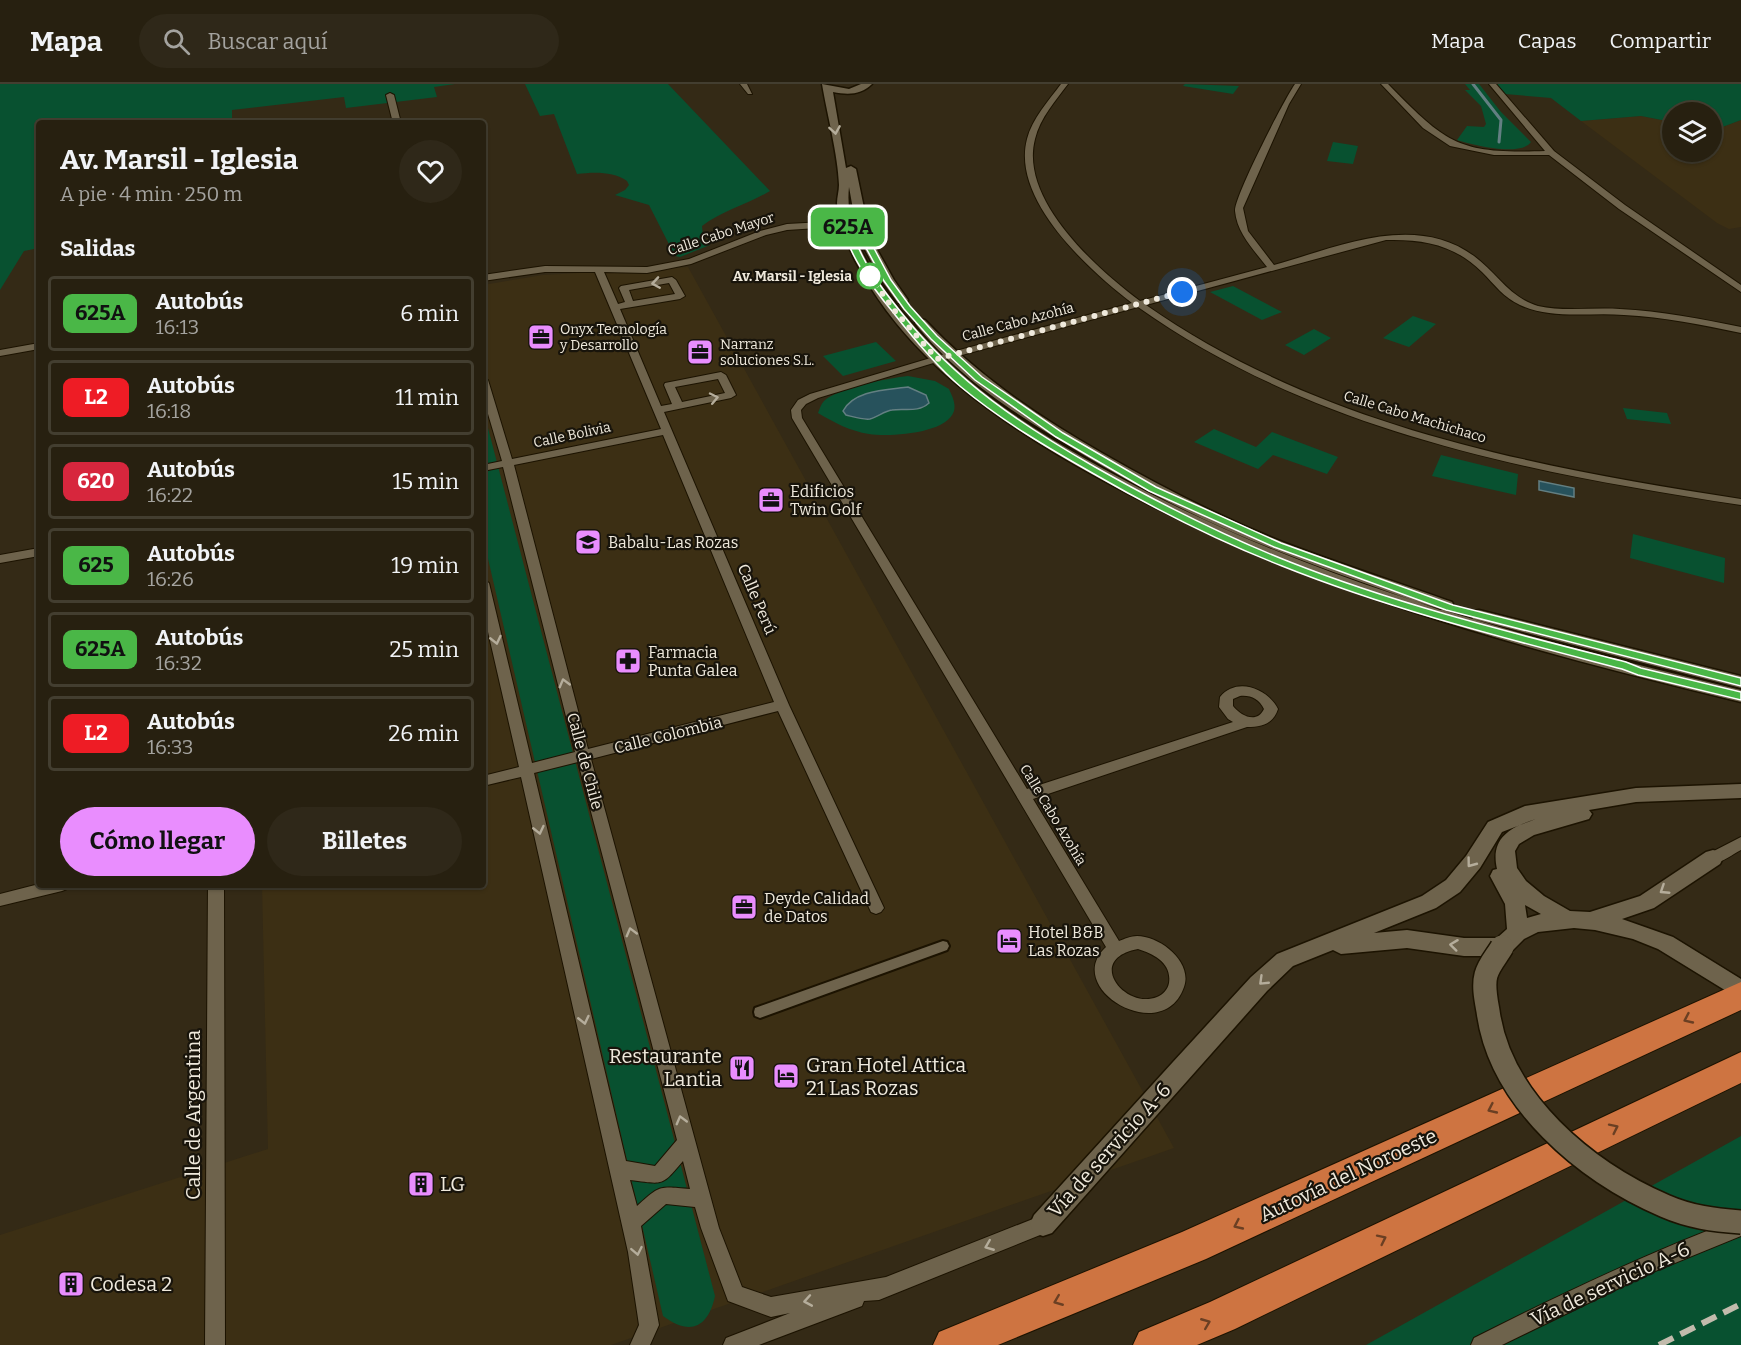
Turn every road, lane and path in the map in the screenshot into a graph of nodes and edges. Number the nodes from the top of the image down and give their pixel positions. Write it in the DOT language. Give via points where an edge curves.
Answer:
graph roads {
  1 [pos="743,84"];
  2 [pos="1065,84"];
  3 [pos="1298,84"];
  4 [pos="1384,84"];
  5 [pos="1492,84"];
  6 [pos="848,89"];
  7 [pos="750,93"];
  8 [pos="390,95"];
  9 [pos="396,120"];
  10 [pos="845,120"];
  11 [pos="1551,153"];
  12 [pos="854,224"];
  13 [pos="597,268"];
  14 [pos="1272,268"];
  15 [pos="486,278"];
  16 [pos="1741,290"];
  17 [pos="628,300"];
  18 [pos="612,303"];
  19 [pos="1137,305"];
  20 [pos="1741,330"];
  21 [pos="36,347"];
  22 [pos="0,353"];
  23 [pos="945,357"];
  24 [pos="486,390"];
  25 [pos="676,401"];
  26 [pos="655,405"];
  27 [pos="666,431"];
  28 [pos="507,464"];
  29 [pos="486,468"];
  30 [pos="1741,502"];
  31 [pos="36,553"];
  32 [pos="0,559"];
  33 [pos="486,596"];
  34 [pos="1652,667"];
  35 [pos="1741,682"];
  36 [pos="1741,696"];
  37 [pos="782,705"];
  38 [pos="1247,722"];
  39 [pos="583,756"];
  40 [pos="526,771"];
  41 [pos="486,780"];
  42 [pos="1741,791"];
  43 [pos="1024,796"];
  44 [pos="1741,798"];
  45 [pos="1590,802"];
  46 [pos="1741,843"];
  47 [pos="1713,858"];
  48 [pos="50,888"];
  49 [pos="216,888"];
  50 [pos="0,900"];
  51 [pos="876,908"];
  52 [pos="1567,919"];
  53 [pos="1589,921"];
  54 [pos="1510,940"];
  55 [pos="943,946"];
  56 [pos="1115,948"];
  57 [pos="1311,949"];
  58 [pos="1741,993"];
  59 [pos="760,1012"];
  60 [pos="1741,1067"];
  61 [pos="687,1142"];
  62 [pos="618,1169"];
  63 [pos="703,1199"];
  64 [pos="1741,1222"];
  65 [pos="631,1223"];
  66 [pos="1044,1224"];
  67 [pos="1741,1227"];
  68 [pos="886,1287"];
  69 [pos="215,1345"];
  70 [pos="640,1345"];
  71 [pos="734,1345"];
  72 [pos="952,1345"];
  73 [pos="1152,1345"];
  74 [pos="1481,1345"];
  1 -- 7 [label="street"];
  2 -- 19 [label="street, Calle Cabo Machichaco" via="1031,140 1029,167 1051,218 1094,268"];
  3 -- 14 [label="street" via="1239,208 1244,231"];
  4 -- 11 [label="street" via="1433,132 1454,145 1518,154"];
  5 -- 11 [label="street"];
  6 -- 12 [label="street, one-way" via="831,99 844,185 841,197"];
  8 -- 9 [label="street"];
  10 -- 12 [label="street"];
  11 -- 16 [label="street"];
  12 -- 13 [label="street, Calle Cabo Mayor" via="787,227 691,261 647,270"];
  12 -- 23 [label="street" via="850,238 871,280"];
  13 -- 15 [label="street, Calle Cabo Mayor" via="545,269"];
  13 -- 18 [label="street, Calle Perú"];
  14 -- 19 [label="street, Calle Cabo Azohía"];
  14 -- 20 [label="street, Calle Cabo Azohía" via="1386,237 1431,238 1463,250 1507,294 1524,304 1549,311 1655,314"];
  17 -- 17 [label="street, one-way" via="680,296 672,280 624,288"];
  17 -- 18 [label="street"];
  18 -- 26 [label="street, Calle Perú"];
  19 -- 23 [label="street, Calle Cabo Azohía"];
  19 -- 30 [label="street, Calle Cabo Machichaco" via="1240,365 1341,410 1426,439 1634,486"];
  21 -- 22 [label="street"];
  23 -- 34 [label="street" via="994,408 1049,444 1142,498 1285,564 1444,618 1625,659 1638,671"];
  23 -- 43 [label="street, Calle Cabo Azohía" via="814,396 802,402 796,410 797,418"];
  24 -- 28 [label="street, Calle de Chile"];
  25 -- 25 [label="street, one-way" via="731,395 721,375 669,385"];
  25 -- 26 [label="street"];
  26 -- 27 [label="street, Calle Perú"];
  27 -- 28 [label="street, Calle Bolivia"];
  27 -- 37 [label="street, Calle Perú"];
  28 -- 29 [label="street, Calle Bolivia"];
  39 -- 28 [label="street, Calle de Chile, one-way"];
  31 -- 32 [label="street"];
  33 -- 40 [label="street, one-way"];
  34 -- 35 [label="street"];
  34 -- 36 [label="street"];
  37 -- 39 [label="street, Calle Colombia"];
  37 -- 51 [label="street, Calle Perú"];
  38 -- 43 [label="street"];
  39 -- 40 [label="street, Calle Colombia"];
  61 -- 39 [label="street, Calle de Chile, one-way"];
  40 -- 41 [label="street, Calle Colombia"];
  40 -- 62 [label="street, one-way"];
  42 -- 45 [label="street, Vía de servicio A-6" via="1636,795"];
  43 -- 56 [label="street, Calle Cabo Azohía"];
  44 -- 52 [label="street" via="1679,800 1597,810 1533,828 1511,840 1505,851 1505,865 1516,884 1538,903"];
  45 -- 54 [label="street, Vía de servicio A-6" via="1521,824 1500,836 1493,849 1494,864 1515,904"];
  45 -- 57 [label="street, Vía de servicio A-6, one-way" via="1526,813 1495,827 1453,886 1428,902"];
  46 -- 47 [label="street"];
  47 -- 53 [label="street, one-way" via="1647,902"];
  48 -- 50 [label="street"];
  49 -- 69 [label="street, Calle de Argentina"];
  52 -- 53 [label="street"];
  52 -- 54 [label="street" via="1540,922"];
  53 -- 58 [label="street" via="1654,938 1699,962"];
  54 -- 57 [label="street, Vía de servicio A-6, one-way" via="1464,947 1407,939"];
  54 -- 64 [label="street, bridge" via="1486,975 1485,1011 1495,1051 1519,1090 1554,1130 1597,1167 1646,1197 1701,1218"];
  55 -- 59 [label="street"];
  56 -- 56 [label="street" via="1108,955 1103,974 1114,993 1142,1005 1169,999 1179,980 1177,969 1162,950 1138,942"];
  57 -- 66 [label="street, Vía de servicio A-6, one-way" via="1285,960 1259,984"];
  58 -- 72 [label="highway, Autovía del Noroeste, one-way" via="1193,1246"];
  73 -- 60 [label="highway, one-way" via="1222,1316"];
  61 -- 62 [label="street" via="658,1175"];
  61 -- 63 [label="street, Calle de Chile"];
  62 -- 65 [label="street"];
  63 -- 65 [label="street" via="663,1195"];
  68 -- 63 [label="street, Calle de Chile, one-way" via="771,1307 735,1294"];
  65 -- 70 [label="street, one-way" via="649,1325"];
  66 -- 68 [label="street, Vía de servicio A-6, one-way"];
  67 -- 74 [label="street, Vía de servicio A-6" via="1594,1288"];
  68 -- 71 [label="street, Vía de servicio A-6"];
}
